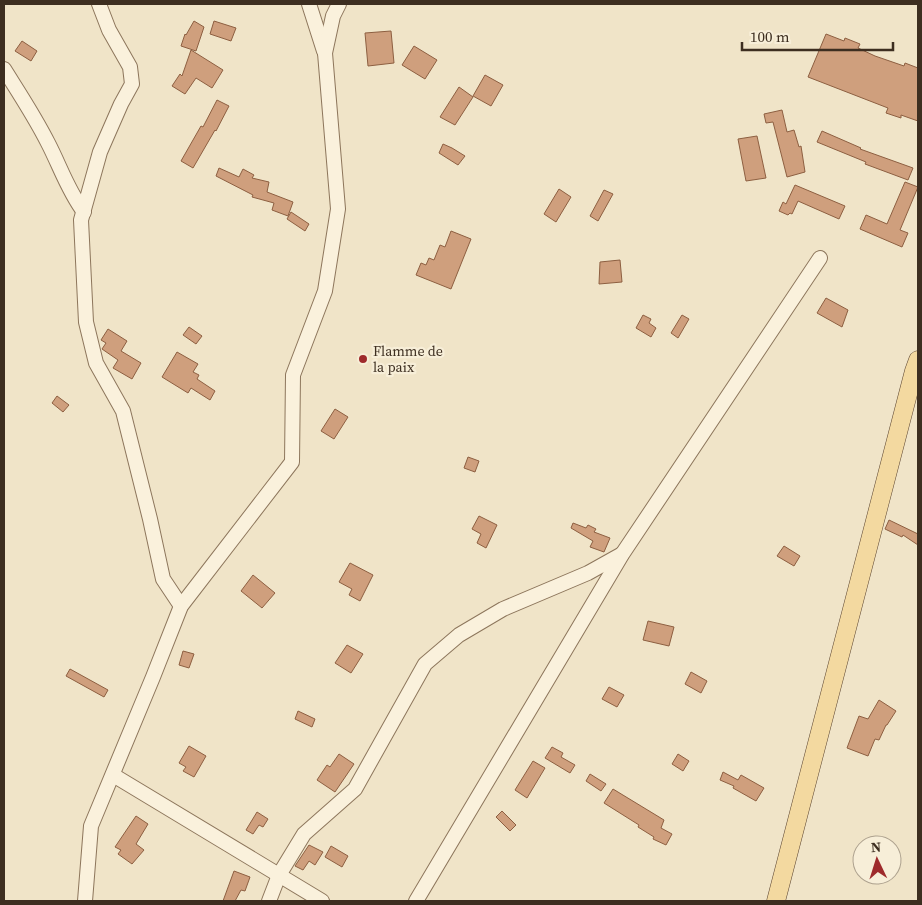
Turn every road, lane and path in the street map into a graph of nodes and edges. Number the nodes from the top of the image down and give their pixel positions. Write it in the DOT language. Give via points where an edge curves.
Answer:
graph roads {
  1 [pos="99,4"];
  2 [pos="309,4"];
  3 [pos="339,4"];
  4 [pos="325,53"];
  5 [pos="4,69"];
  6 [pos="84,212"];
  7 [pos="820,258"];
  8 [pos="918,360"];
  9 [pos="623,553"];
  10 [pos="181,606"];
  11 [pos="113,775"];
  12 [pos="279,875"];
  13 [pos="85,901"];
  14 [pos="268,901"];
  15 [pos="322,901"];
  16 [pos="416,901"];
  17 [pos="776,901"];
  1 -- 6 [label="street" via="130,68 132,84 100,152"];
  2 -- 4 [label="street"];
  3 -- 4 [label="street"];
  4 -- 10 [label="street" via="338,209 325,292 292,375 292,462"];
  5 -- 6 [label="street" via="48,142 75,200"];
  6 -- 10 [label="street" via="81,220 86,322 96,363 123,411 163,579"];
  7 -- 9 [label="street"];
  8 -- 17 [label="main road"];
  9 -- 12 [label="street" via="588,573 503,609 459,635 425,664 355,789 304,834"];
  9 -- 16 [label="street"];
  10 -- 11 [label="street"];
  11 -- 12 [label="street"];
  11 -- 13 [label="street" via="91,826"];
  12 -- 14 [label="street"];
  12 -- 15 [label="street"];
}
